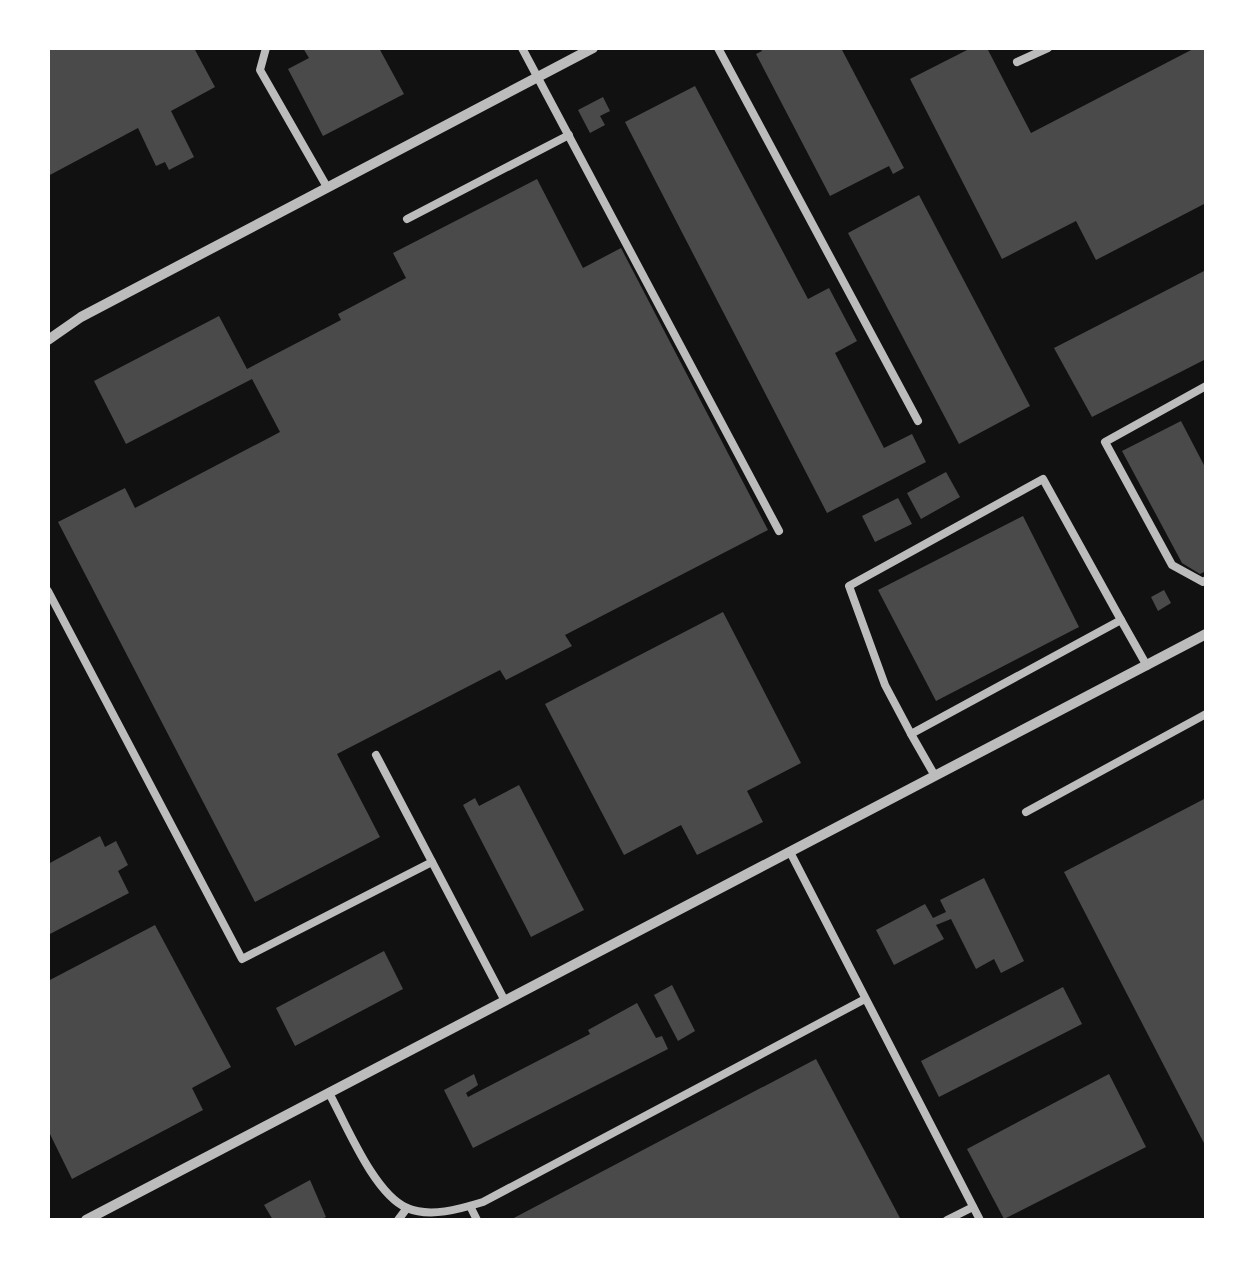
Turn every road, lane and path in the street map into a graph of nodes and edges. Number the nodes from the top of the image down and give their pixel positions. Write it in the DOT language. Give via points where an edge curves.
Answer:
graph roads {
  1 [pos="266,48"];
  2 [pos="522,48"];
  3 [pos="593,48"];
  4 [pos="718,48"];
  5 [pos="1048,48"];
  6 [pos="1017,62"];
  7 [pos="538,77"];
  8 [pos="569,135"];
  9 [pos="327,188"];
  10 [pos="407,220"];
  11 [pos="48,340"];
  12 [pos="1203,388"];
  13 [pos="1206,402"];
  14 [pos="918,422"];
  15 [pos="779,531"];
  16 [pos="1206,580"];
  17 [pos="48,591"];
  18 [pos="1120,620"];
  19 [pos="1206,634"];
  20 [pos="1147,666"];
  21 [pos="1206,714"];
  22 [pos="911,734"];
  23 [pos="376,755"];
  24 [pos="935,776"];
  25 [pos="1026,812"];
  26 [pos="790,852"];
  27 [pos="432,862"];
  28 [pos="865,999"];
  29 [pos="505,1001"];
  30 [pos="330,1093"];
  31 [pos="470,1206"];
  32 [pos="973,1207"];
  33 [pos="407,1208"];
  34 [pos="438,1216"];
  35 [pos="86,1220"];
  36 [pos="398,1220"];
  37 [pos="477,1220"];
  38 [pos="947,1220"];
  39 [pos="980,1220"];
  1 -- 9 [label="lane" via="260,70"];
  2 -- 7 [label="lane"];
  3 -- 7 [label="street"];
  4 -- 14 [label="lane"];
  5 -- 6 [label="lane"];
  7 -- 8 [label="lane"];
  7 -- 9 [label="street"];
  8 -- 10 [label="lane"];
  8 -- 15 [label="lane"];
  9 -- 11 [label="street"];
  12 -- 13 [label="lane"];
  12 -- 16 [label="lane" via="1105,442 1172,566"];
  17 -- 27 [label="lane" via="242,959"];
  18 -- 20 [label="lane"];
  18 -- 22 [label="lane"];
  18 -- 22 [label="lane" via="1044,480 848,586"];
  19 -- 20 [label="street"];
  20 -- 24 [label="street"];
  21 -- 25 [label="lane"];
  22 -- 24 [label="lane"];
  23 -- 27 [label="lane"];
  24 -- 26 [label="street"];
  26 -- 28 [label="lane"];
  26 -- 29 [label="street"];
  27 -- 29 [label="lane"];
  28 -- 31 [label="lane"];
  28 -- 32 [label="lane"];
  29 -- 30 [label="street"];
  30 -- 33 [label="lane" via="374,1175"];
  30 -- 35 [label="street"];
  31 -- 34 [label="lane"];
  31 -- 37 [label="lane"];
  32 -- 38 [label="lane"];
  32 -- 39 [label="lane"];
  33 -- 34 [label="lane"];
  33 -- 36 [label="lane"];
}
